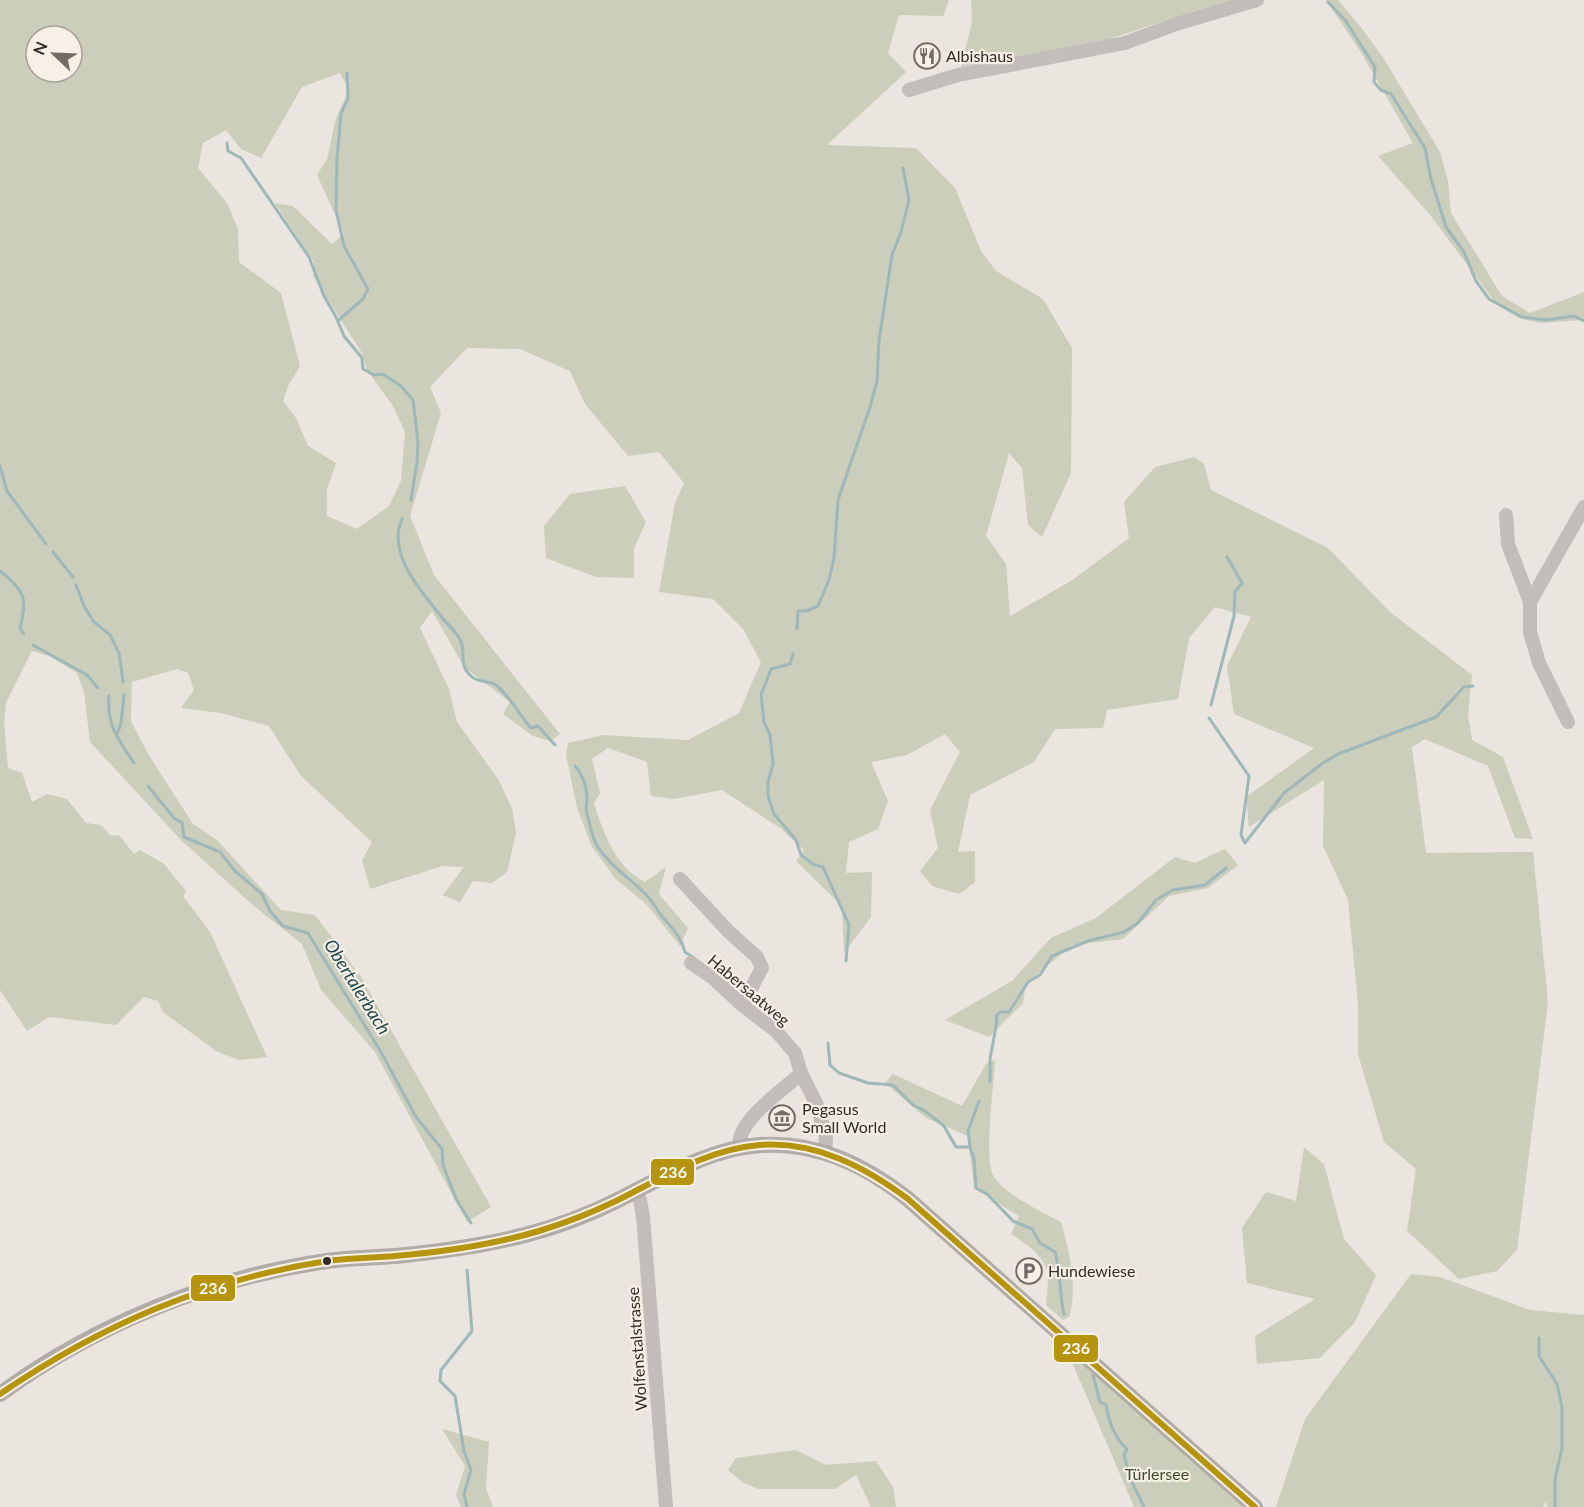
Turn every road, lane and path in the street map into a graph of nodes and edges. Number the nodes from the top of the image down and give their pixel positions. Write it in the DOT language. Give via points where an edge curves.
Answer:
graph roads {
  1 [pos="1257,0"];
  2 [pos="909,90"];
  3 [pos="1584,507"];
  4 [pos="1506,515"];
  5 [pos="1530,602"];
  6 [pos="1568,722"];
  7 [pos="680,879"];
  8 [pos="691,963"];
  9 [pos="742,1005"];
  10 [pos="801,1073"];
  11 [pos="740,1148"];
  12 [pos="825,1152"];
  13 [pos="636,1190"];
  14 [pos="0,1394"];
  15 [pos="666,1507"];
  16 [pos="1255,1507"];
  1 -- 2 [label="street" via="1125,43 958,75"];
  3 -- 5 [label="street"];
  4 -- 5 [label="street" via="1508,544"];
  5 -- 6 [label="street" via="1530,632 1539,663"];
  7 -- 9 [label="street" via="757,957 762,968"];
  8 -- 9 [label="street, Habersaatweg"];
  9 -- 10 [label="street, Habersaatweg" via="776,1031 795,1053"];
  10 -- 11 [label="street" via="745,1124"];
  10 -- 12 [label="street, Habersaatweg" via="817,1105 826,1138"];
  11 -- 12 [label="main road" via="783,1145"];
  11 -- 13 [label="main road" via="692,1163"];
  12 -- 16 [label="main road" via="864,1168 908,1199"];
  13 -- 14 [label="main road" via="585,1215 525,1235 405,1255 327,1261 222,1284 99,1333"];
  13 -- 15 [label="street, Wolfenstalstrasse" via="644,1216"];
}
